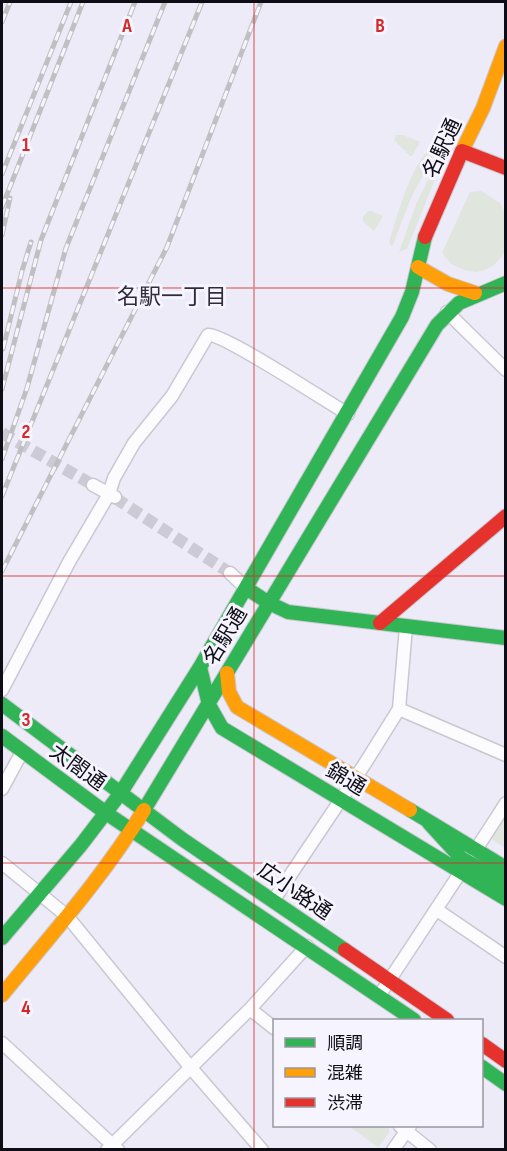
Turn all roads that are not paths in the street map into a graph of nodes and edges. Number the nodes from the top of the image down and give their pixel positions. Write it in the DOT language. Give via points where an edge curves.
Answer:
graph roads {
  1 [pos="506,46"];
  2 [pos="462,151"];
  3 [pos="506,168"];
  4 [pos="418,267"];
  5 [pos="504,285"];
  6 [pos="475,293"];
  7 [pos="447,312"];
  8 [pos="506,370"];
  9 [pos="348,414"];
  10 [pos="93,484"];
  11 [pos="112,496"];
  12 [pos="506,516"];
  13 [pos="230,573"];
  14 [pos="246,588"];
  15 [pos="269,603"];
  16 [pos="380,623"];
  17 [pos="406,627"];
  18 [pos="506,638"];
  19 [pos="200,668"];
  20 [pos="227,673"];
  21 [pos="2,690"];
  22 [pos="2,704"];
  23 [pos="209,705"];
  24 [pos="399,709"];
  25 [pos="2,736"];
  26 [pos="22,752"];
  27 [pos="506,755"];
  28 [pos="355,779"];
  29 [pos="2,789"];
  30 [pos="120,794"];
  31 [pos="340,800"];
  32 [pos="506,803"];
  33 [pos="144,811"];
  34 [pos="106,813"];
  35 [pos="429,823"];
  36 [pos="132,830"];
  37 [pos="475,851"];
  38 [pos="2,863"];
  39 [pos="506,868"];
  40 [pos="460,873"];
  41 [pos="506,883"];
  42 [pos="38,893"];
  43 [pos="506,899"];
  44 [pos="273,901"];
  45 [pos="437,910"];
  46 [pos="67,916"];
  47 [pos="2,938"];
  48 [pos="307,946"];
  49 [pos="506,957"];
  50 [pos="389,981"];
  51 [pos="2,995"];
  52 [pos="379,996"];
  53 [pos="250,1009"];
  54 [pos="413,1019"];
  55 [pos="446,1019"];
  56 [pos="273,1027"];
  57 [pos="2,1043"];
  58 [pos="483,1045"];
  59 [pos="506,1061"];
  60 [pos="191,1068"];
  61 [pos="483,1068"];
  62 [pos="506,1083"];
  63 [pos="405,1127"];
  64 [pos="112,1148"];
  65 [pos="262,1149"];
  66 [pos="393,1149"];
  67 [pos="430,1149"];
  1 -- 2 [label="main road, 名駅通"];
  2 -- 3 [label="main road"];
  2 -- 4 [label="main road, 名駅通" via="425,237"];
  4 -- 6 [label="main road" via="448,284"];
  4 -- 9 [label="main road, 名駅通" via="408,306"];
  5 -- 6 [label="main road, 名駅通"];
  6 -- 7 [label="main road, 名駅通"];
  7 -- 8 [label="street"];
  7 -- 15 [label="main road, 名駅通"];
  9 -- 11 [label="street" via="236,346 208,335 172,396 134,443 114,478"];
  9 -- 14 [label="main road, 名駅通"];
  10 -- 11 [label="street"];
  11 -- 21 [label="street" via="69,562"];
  12 -- 16 [label="main road"];
  13 -- 14 [label="street"];
  14 -- 15 [label="main road"];
  14 -- 19 [label="main road, 名駅通"];
  15 -- 16 [label="main road" via="288,612"];
  15 -- 20 [label="main road, 名駅通"];
  16 -- 17 [label="main road"];
  17 -- 18 [label="main road"];
  17 -- 24 [label="street"];
  19 -- 23 [label="main road, 錦通"];
  19 -- 30 [label="main road, 名駅通"];
  20 -- 23 [label="main road, 名駅通"];
  20 -- 28 [label="main road, 錦通" via="229,692 237,707"];
  22 -- 30 [label="main road, 太閤通"];
  23 -- 31 [label="main road, 錦通" via="222,728"];
  23 -- 33 [label="main road, 名駅通"];
  24 -- 27 [label="street"];
  24 -- 28 [label="street"];
  25 -- 26 [label="main road, 太閤通"];
  26 -- 29 [label="street"];
  26 -- 34 [label="main road, 太閤通"];
  28 -- 31 [label="street"];
  28 -- 35 [label="main road, 錦通"];
  30 -- 33 [label="main road, 広小路通"];
  30 -- 34 [label="main road, 名駅通"];
  31 -- 40 [label="main road, 錦通"];
  31 -- 44 [label="street"];
  32 -- 37 [label="street"];
  33 -- 36 [label="main road, 名駅通"];
  33 -- 44 [label="main road, 広小路通"];
  34 -- 36 [label="main road, 太閤通"];
  34 -- 42 [label="main road, 名駅通"];
  35 -- 37 [label="main road, 錦通"];
  35 -- 41 [label="main road" via="461,858"];
  36 -- 46 [label="main road, 名駅通"];
  36 -- 48 [label="main road, 広小路通"];
  37 -- 39 [label="main road, 錦通"];
  38 -- 42 [label="street"];
  40 -- 43 [label="main road, 錦通"];
  40 -- 45 [label="street"];
  42 -- 46 [label="street"];
  42 -- 47 [label="main road, 名駅通"];
  44 -- 50 [label="main road, 広小路通"];
  45 -- 49 [label="street"];
  45 -- 50 [label="street"];
  46 -- 51 [label="main road, 名駅通"];
  46 -- 60 [label="street"];
  48 -- 52 [label="main road, 広小路通"];
  48 -- 53 [label="street"];
  50 -- 52 [label="street"];
  50 -- 55 [label="main road, 広小路通"];
  52 -- 54 [label="main road, 広小路通"];
  53 -- 56 [label="street"];
  53 -- 60 [label="street"];
  57 -- 64 [label="street"];
  58 -- 59 [label="main road"];
  60 -- 64 [label="street"];
  60 -- 65 [label="street"];
  61 -- 62 [label="main road"];
  63 -- 66 [label="street"];
  63 -- 67 [label="street"];
}
